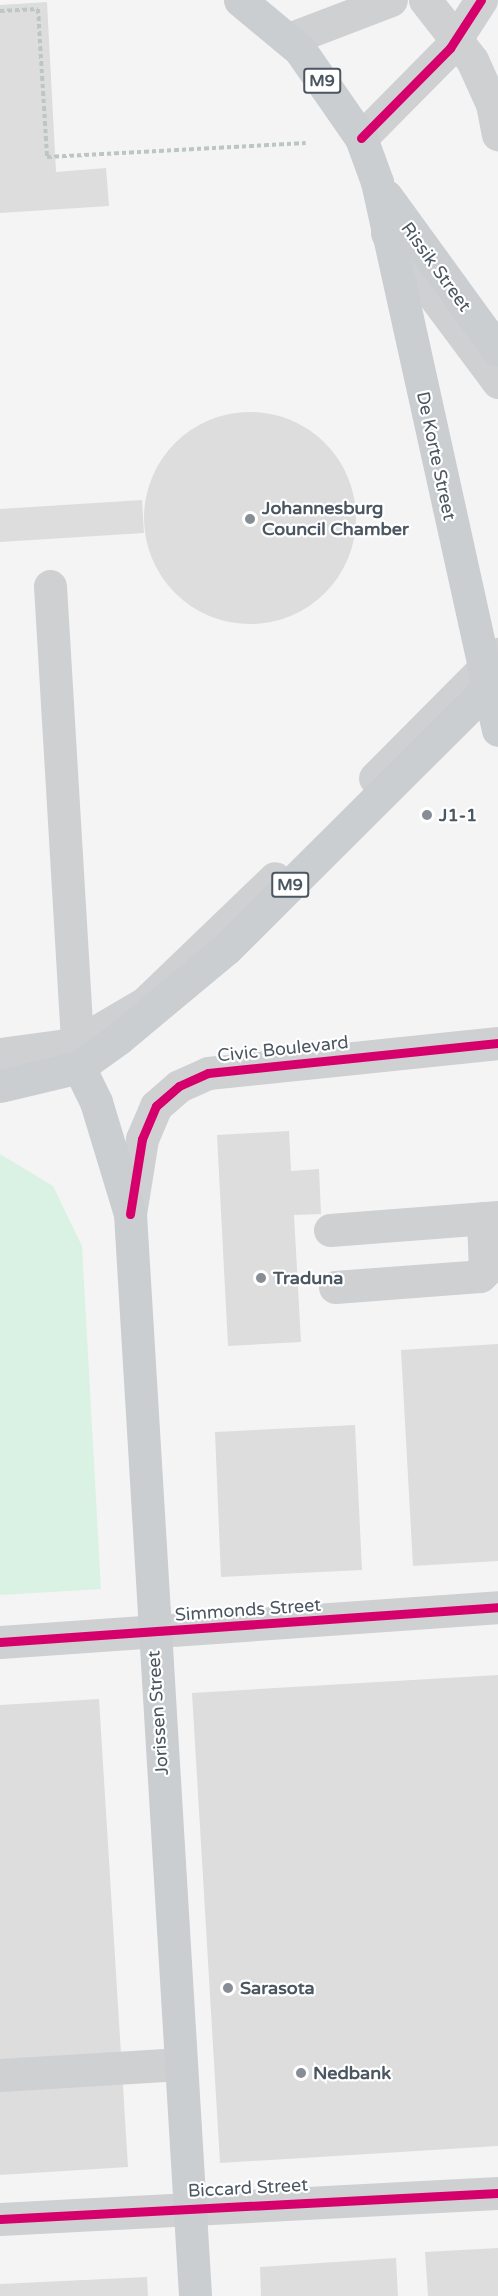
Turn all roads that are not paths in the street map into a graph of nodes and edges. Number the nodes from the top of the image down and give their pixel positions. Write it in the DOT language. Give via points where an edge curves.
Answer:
graph roads {
  1 [pos="240,0"];
  2 [pos="391,0"];
  3 [pos="425,0"];
  4 [pos="481,0"];
  5 [pos="289,39"];
  6 [pos="457,40"];
  7 [pos="498,134"];
  8 [pos="361,138"];
  9 [pos="377,182"];
  10 [pos="387,233"];
  11 [pos="498,350"];
  12 [pos="498,382"];
  13 [pos="50,586"];
  14 [pos="491,672"];
  15 [pos="498,730"];
  16 [pos="498,1043"];
  17 [pos="0,1054"];
  18 [pos="77,1055"];
  19 [pos="0,1086"];
  20 [pos="130,1214"];
  21 [pos="330,1230"];
  22 [pos="491,1231"];
  23 [pos="335,1287"];
  24 [pos="498,1607"];
  25 [pos="153,1634"];
  26 [pos="0,1642"];
  27 [pos="181,2064"];
  28 [pos="0,2075"];
  29 [pos="498,2193"];
  30 [pos="190,2207"];
  31 [pos="0,2219"];
  32 [pos="195,2296"];
  1 -- 5 [label="main road, M9"];
  2 -- 5 [label="street"];
  3 -- 6 [label="street"];
  4 -- 6 [label="street"];
  5 -- 8 [label="main road, M9"];
  6 -- 7 [label="street" via="483,80"];
  6 -- 8 [label="street"];
  8 -- 9 [label="main road, M9"];
  9 -- 10 [label="main road, De Korte Street / M9"];
  9 -- 11 [label="main road, Rissik Street"];
  10 -- 12 [label="street"];
  10 -- 14 [label="main road, De Korte Street / M9"];
  13 -- 18 [label="street"];
  14 -- 15 [label="main road, De Korte Street / M9"];
  14 -- 18 [label="main road, M9" via="226,949"];
  16 -- 20 [label="street, Civic Boulevard" via="208,1073 178,1086 156,1106 142,1139"];
  17 -- 18 [label="street"];
  18 -- 19 [label="main road, M9"];
  18 -- 20 [label="main road, Jorissen Street" via="96,1102"];
  20 -- 25 [label="main road, Jorissen Street"];
  21 -- 22 [label="street"];
  22 -- 23 [label="street" via="484,1271 474,1279"];
  24 -- 25 [label="street, Simmonds Street"];
  25 -- 26 [label="street, Simmonds Street"];
  25 -- 27 [label="main road, Jorissen Street"];
  27 -- 28 [label="street"];
  27 -- 30 [label="main road, Jorissen Street"];
  29 -- 30 [label="street, Biccard Street"];
  30 -- 31 [label="street, Biccard Street"];
  30 -- 32 [label="main road, Jorissen Street"];
}
